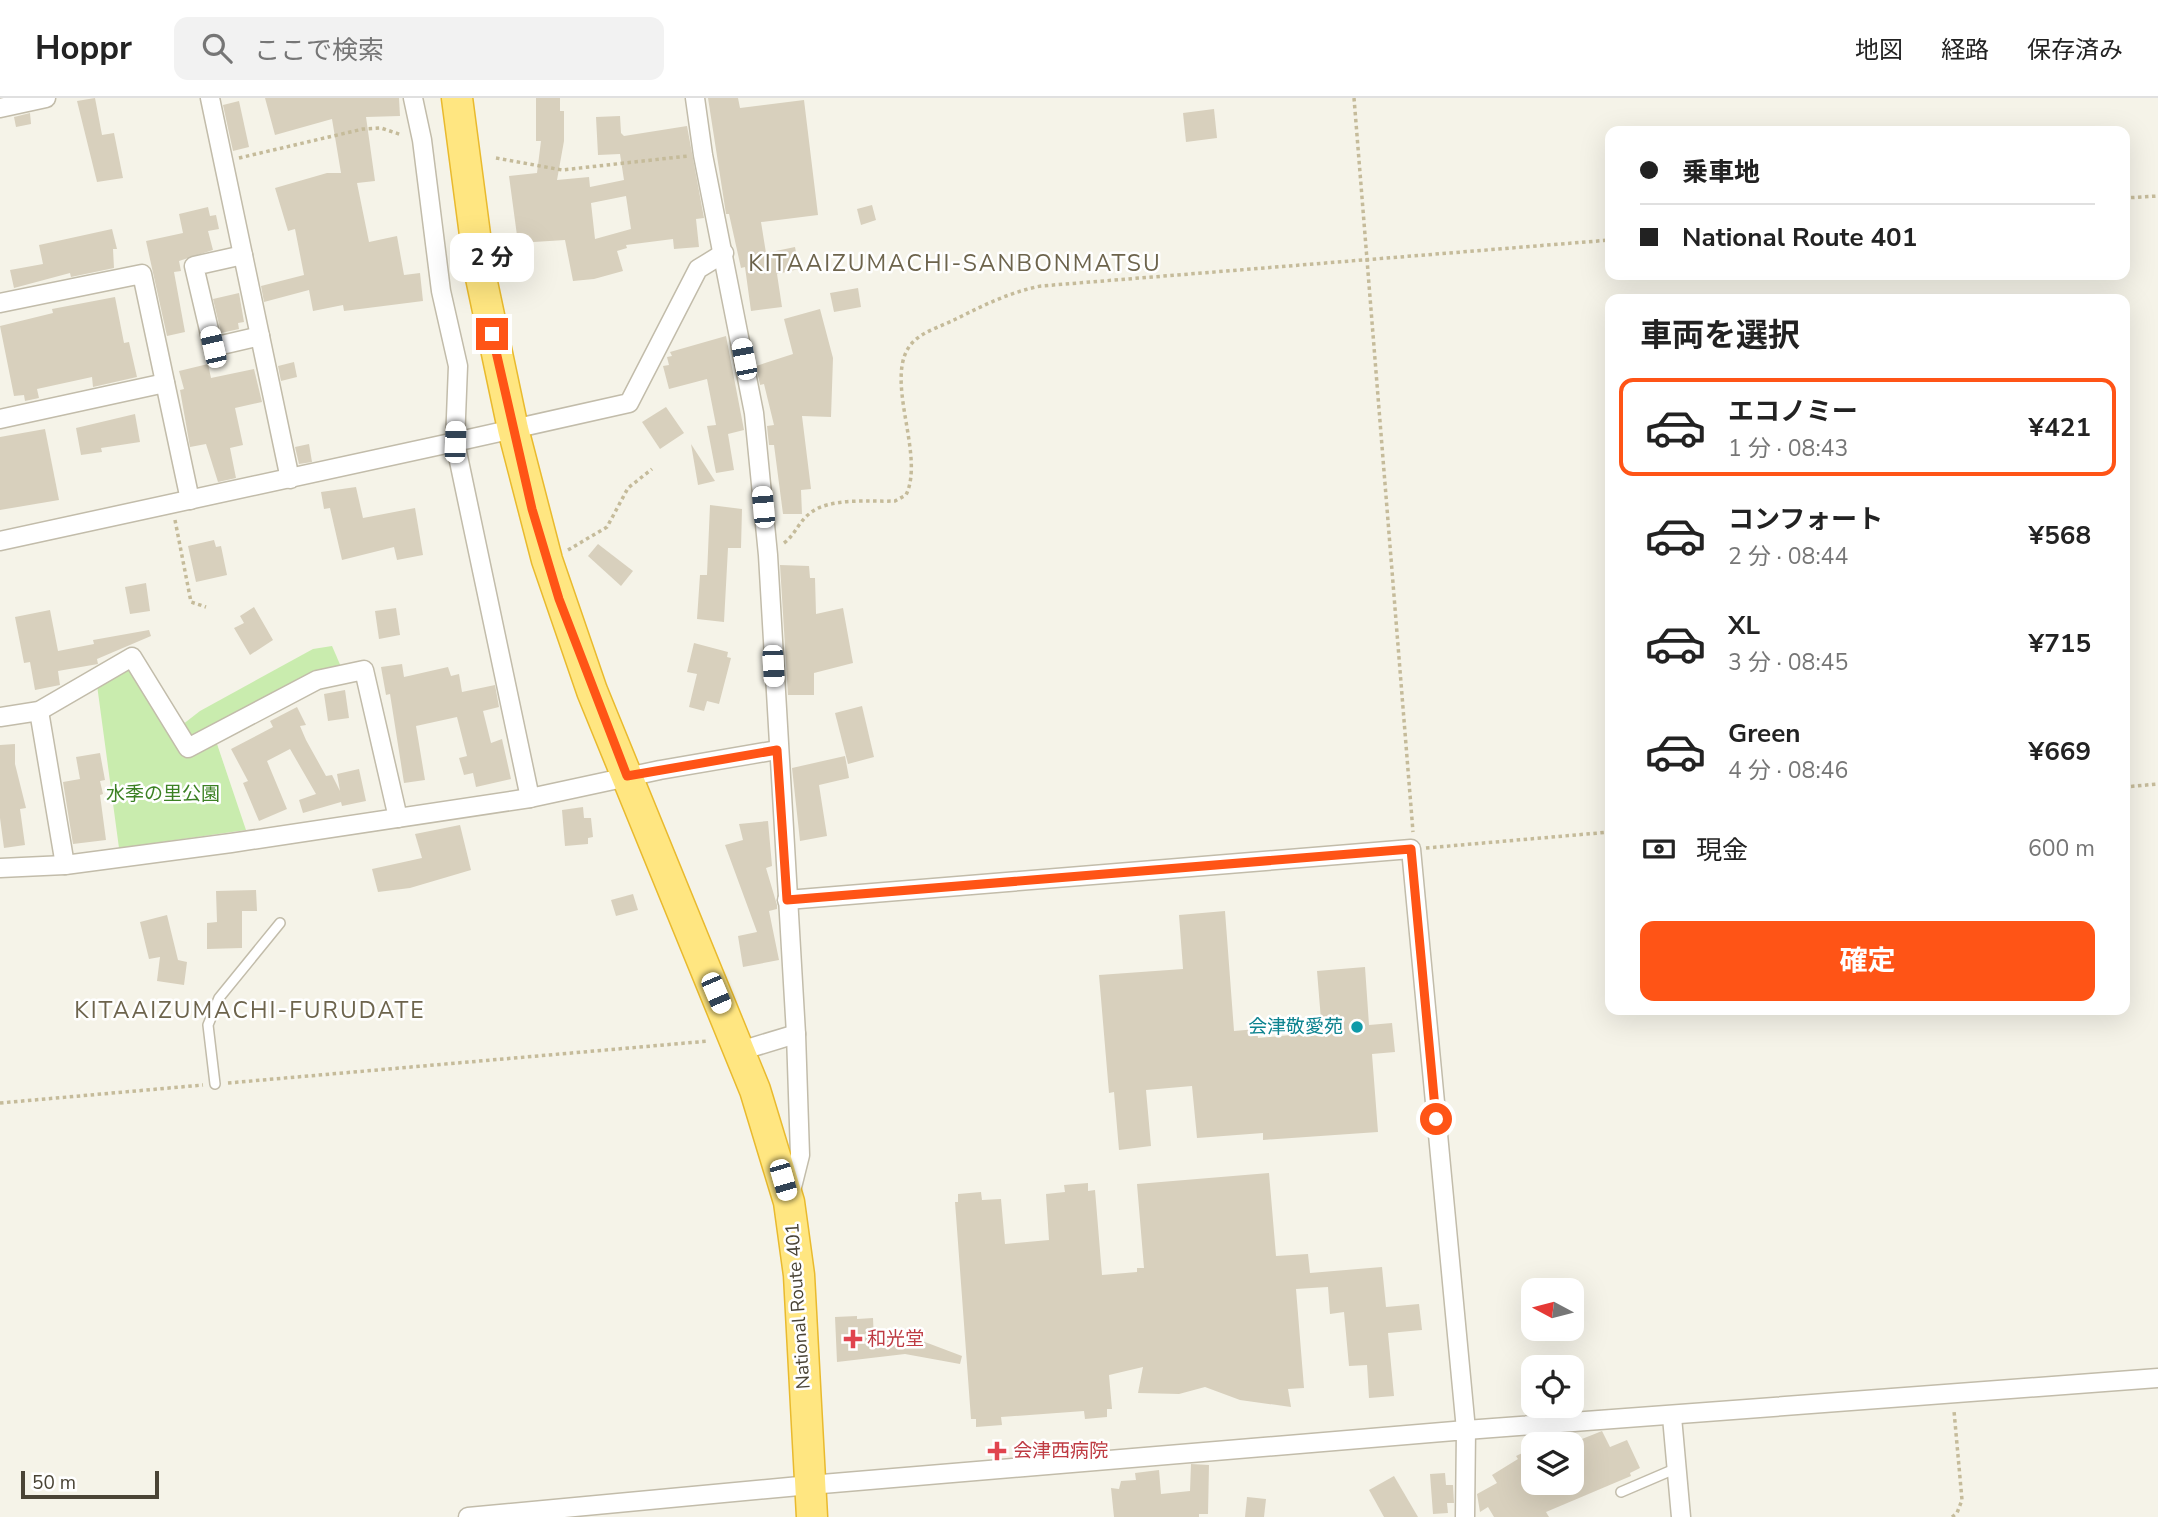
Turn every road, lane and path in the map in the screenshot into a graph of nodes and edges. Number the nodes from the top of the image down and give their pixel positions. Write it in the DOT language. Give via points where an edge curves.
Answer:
graph roads {
  1 [pos="46,98"];
  2 [pos="210,98"];
  3 [pos="413,98"];
  4 [pos="457,98"];
  5 [pos="695,98"];
  6 [pos="1354,98"];
  7 [pos="0,108"];
  8 [pos="422,141"];
  9 [pos="703,155"];
  10 [pos="496,158"];
  11 [pos="223,162"];
  12 [pos="2158,196"];
  13 [pos="2130,198"];
  14 [pos="1605,240"];
  15 [pos="724,253"];
  16 [pos="243,255"];
  17 [pos="1366,259"];
  18 [pos="0,303"];
  19 [pos="260,336"];
  20 [pos="165,383"];
  21 [pos="0,419"];
  22 [pos="513,429"];
  23 [pos="455,442"];
  24 [pos="652,469"];
  25 [pos="289,478"];
  26 [pos="190,500"];
  27 [pos="172,505"];
  28 [pos="0,541"];
  29 [pos="768,555"];
  30 [pos="547,560"];
  31 [pos="206,607"];
  32 [pos="39,711"];
  33 [pos="0,717"];
  34 [pos="777,750"];
  35 [pos="627,776"];
  36 [pos="2158,784"];
  37 [pos="2130,786"];
  38 [pos="530,798"];
  39 [pos="398,818"];
  40 [pos="1605,832"];
  41 [pos="1411,849"];
  42 [pos="65,865"];
  43 [pos="0,868"];
  44 [pos="787,900"];
  45 [pos="280,923"];
  46 [pos="796,1034"];
  47 [pos="737,1044"];
  48 [pos="215,1084"];
  49 [pos="0,1103"];
  50 [pos="789,1202"];
  51 [pos="2158,1378"];
  52 [pos="1953,1395"];
  53 [pos="1672,1417"];
  54 [pos="1466,1430"];
  55 [pos="1677,1468"];
  56 [pos="810,1485"];
  57 [pos="1621,1492"];
  58 [pos="468,1517"];
  59 [pos="812,1517"];
  60 [pos="1465,1517"];
  61 [pos="1681,1517"];
  62 [pos="1952,1517"];
  1 -- 7 [label="street"];
  2 -- 11 [label="street"];
  3 -- 8 [label="street"];
  4 -- 22 [label="highway, National Route 401" via="480,273"];
  5 -- 9 [label="street"];
  6 -- 17 [label="path"];
  8 -- 11 [label="path" via="381,128"];
  8 -- 23 [label="street" via="441,291 458,366"];
  9 -- 10 [label="path" via="562,170"];
  9 -- 15 [label="street"];
  11 -- 16 [label="street"];
  12 -- 13 [label="path"];
  14 -- 17 [label="path"];
  15 -- 22 [label="street" via="698,269 629,403"];
  15 -- 29 [label="street" via="754,413"];
  16 -- 19 [label="street"];
  16 -- 19 [label="street" via="194,266 213,347"];
  17 -- 29 [label="path" via="1041,286 1005,296 928,332 907,349 902,372 912,472 906,495 895,501 818,508 803,520 795,535"];
  17 -- 41 [label="path"];
  18 -- 20 [label="street" via="142,274"];
  19 -- 25 [label="street"];
  20 -- 21 [label="street"];
  20 -- 26 [label="street"];
  22 -- 23 [label="street"];
  22 -- 30 [label="highway, National Route 401"];
  23 -- 25 [label="street"];
  23 -- 38 [label="street"];
  24 -- 30 [label="path" via="628,488 607,527"];
  25 -- 26 [label="street"];
  26 -- 27 [label="street"];
  27 -- 28 [label="street"];
  27 -- 31 [label="path" via="191,603"];
  29 -- 34 [label="street"];
  30 -- 35 [label="highway, National Route 401"];
  32 -- 33 [label="street"];
  32 -- 39 [label="street" via="132,657 188,748 317,680 364,670"];
  32 -- 42 [label="street"];
  34 -- 35 [label="street"];
  34 -- 44 [label="street"];
  35 -- 38 [label="street"];
  35 -- 47 [label="highway, National Route 401"];
  36 -- 37 [label="path"];
  38 -- 39 [label="street"];
  39 -- 42 [label="street"];
  40 -- 41 [label="path"];
  41 -- 44 [label="street"];
  41 -- 54 [label="street"];
  42 -- 43 [label="street"];
  44 -- 46 [label="street"];
  45 -- 48 [label="lane" via="219,998 208,1025"];
  46 -- 47 [label="street"];
  46 -- 50 [label="street" via="800,1155"];
  47 -- 48 [label="path"];
  47 -- 50 [label="highway, National Route 401"];
  48 -- 49 [label="path"];
  50 -- 56 [label="highway, National Route 401" via="799,1275"];
  51 -- 52 [label="street"];
  52 -- 53 [label="street"];
  52 -- 62 [label="path" via="1962,1500"];
  53 -- 54 [label="street"];
  53 -- 55 [label="street"];
  54 -- 56 [label="street"];
  54 -- 60 [label="street"];
  55 -- 57 [label="lane"];
  55 -- 61 [label="street"];
  56 -- 58 [label="street"];
  56 -- 59 [label="highway, National Route 401"];
}
